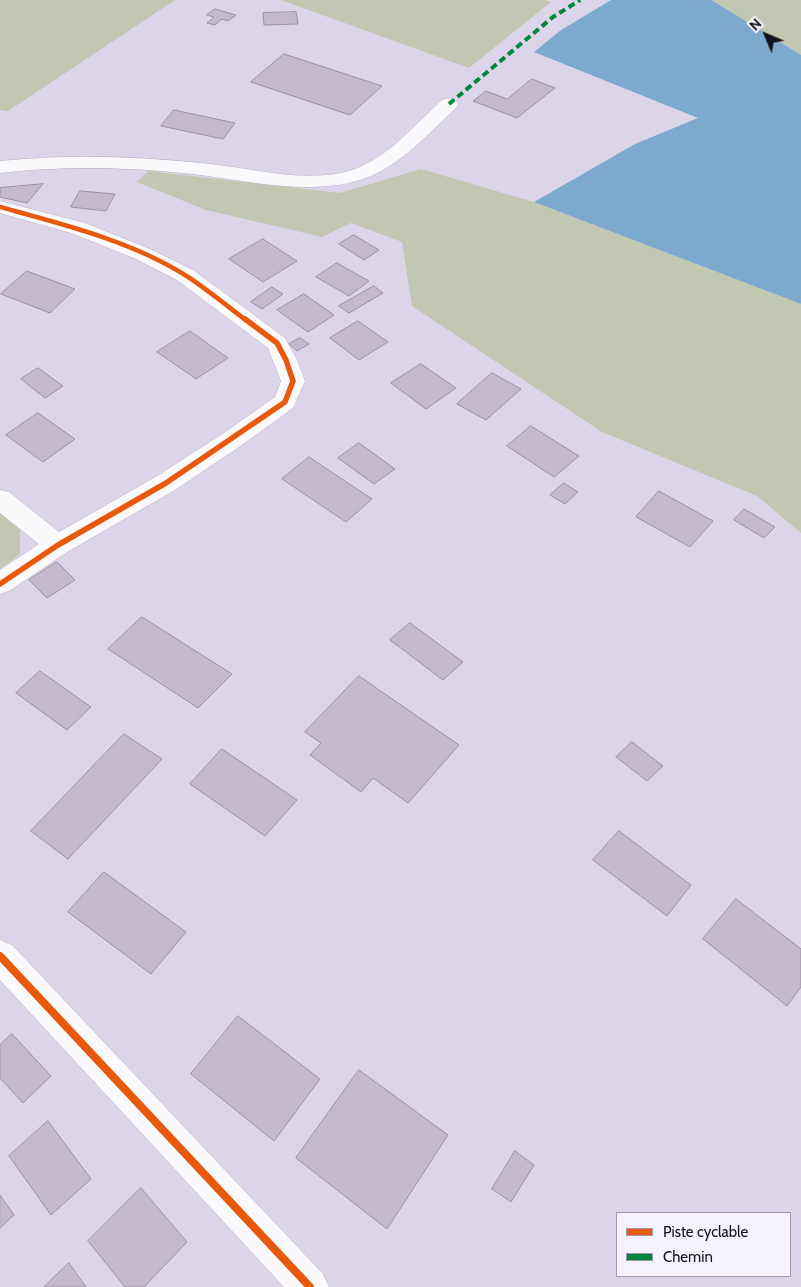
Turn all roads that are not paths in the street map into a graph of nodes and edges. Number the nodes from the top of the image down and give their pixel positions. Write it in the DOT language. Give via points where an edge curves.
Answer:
graph roads {
  1 [pos="449,104"];
  2 [pos="0,166"];
  3 [pos="0,207"];
  4 [pos="0,499"];
  5 [pos="58,545"];
  6 [pos="0,584"];
  7 [pos="0,956"];
  8 [pos="310,1287"];
  1 -- 2 [label="street" via="384,160 356,175 333,179 271,178 117,161"];
  3 -- 5 [label="street" via="78,228 185,274 276,343 293,381 285,402 230,441 166,483"];
  4 -- 5 [label="street"];
  5 -- 6 [label="street"];
  7 -- 8 [label="street"];
}
